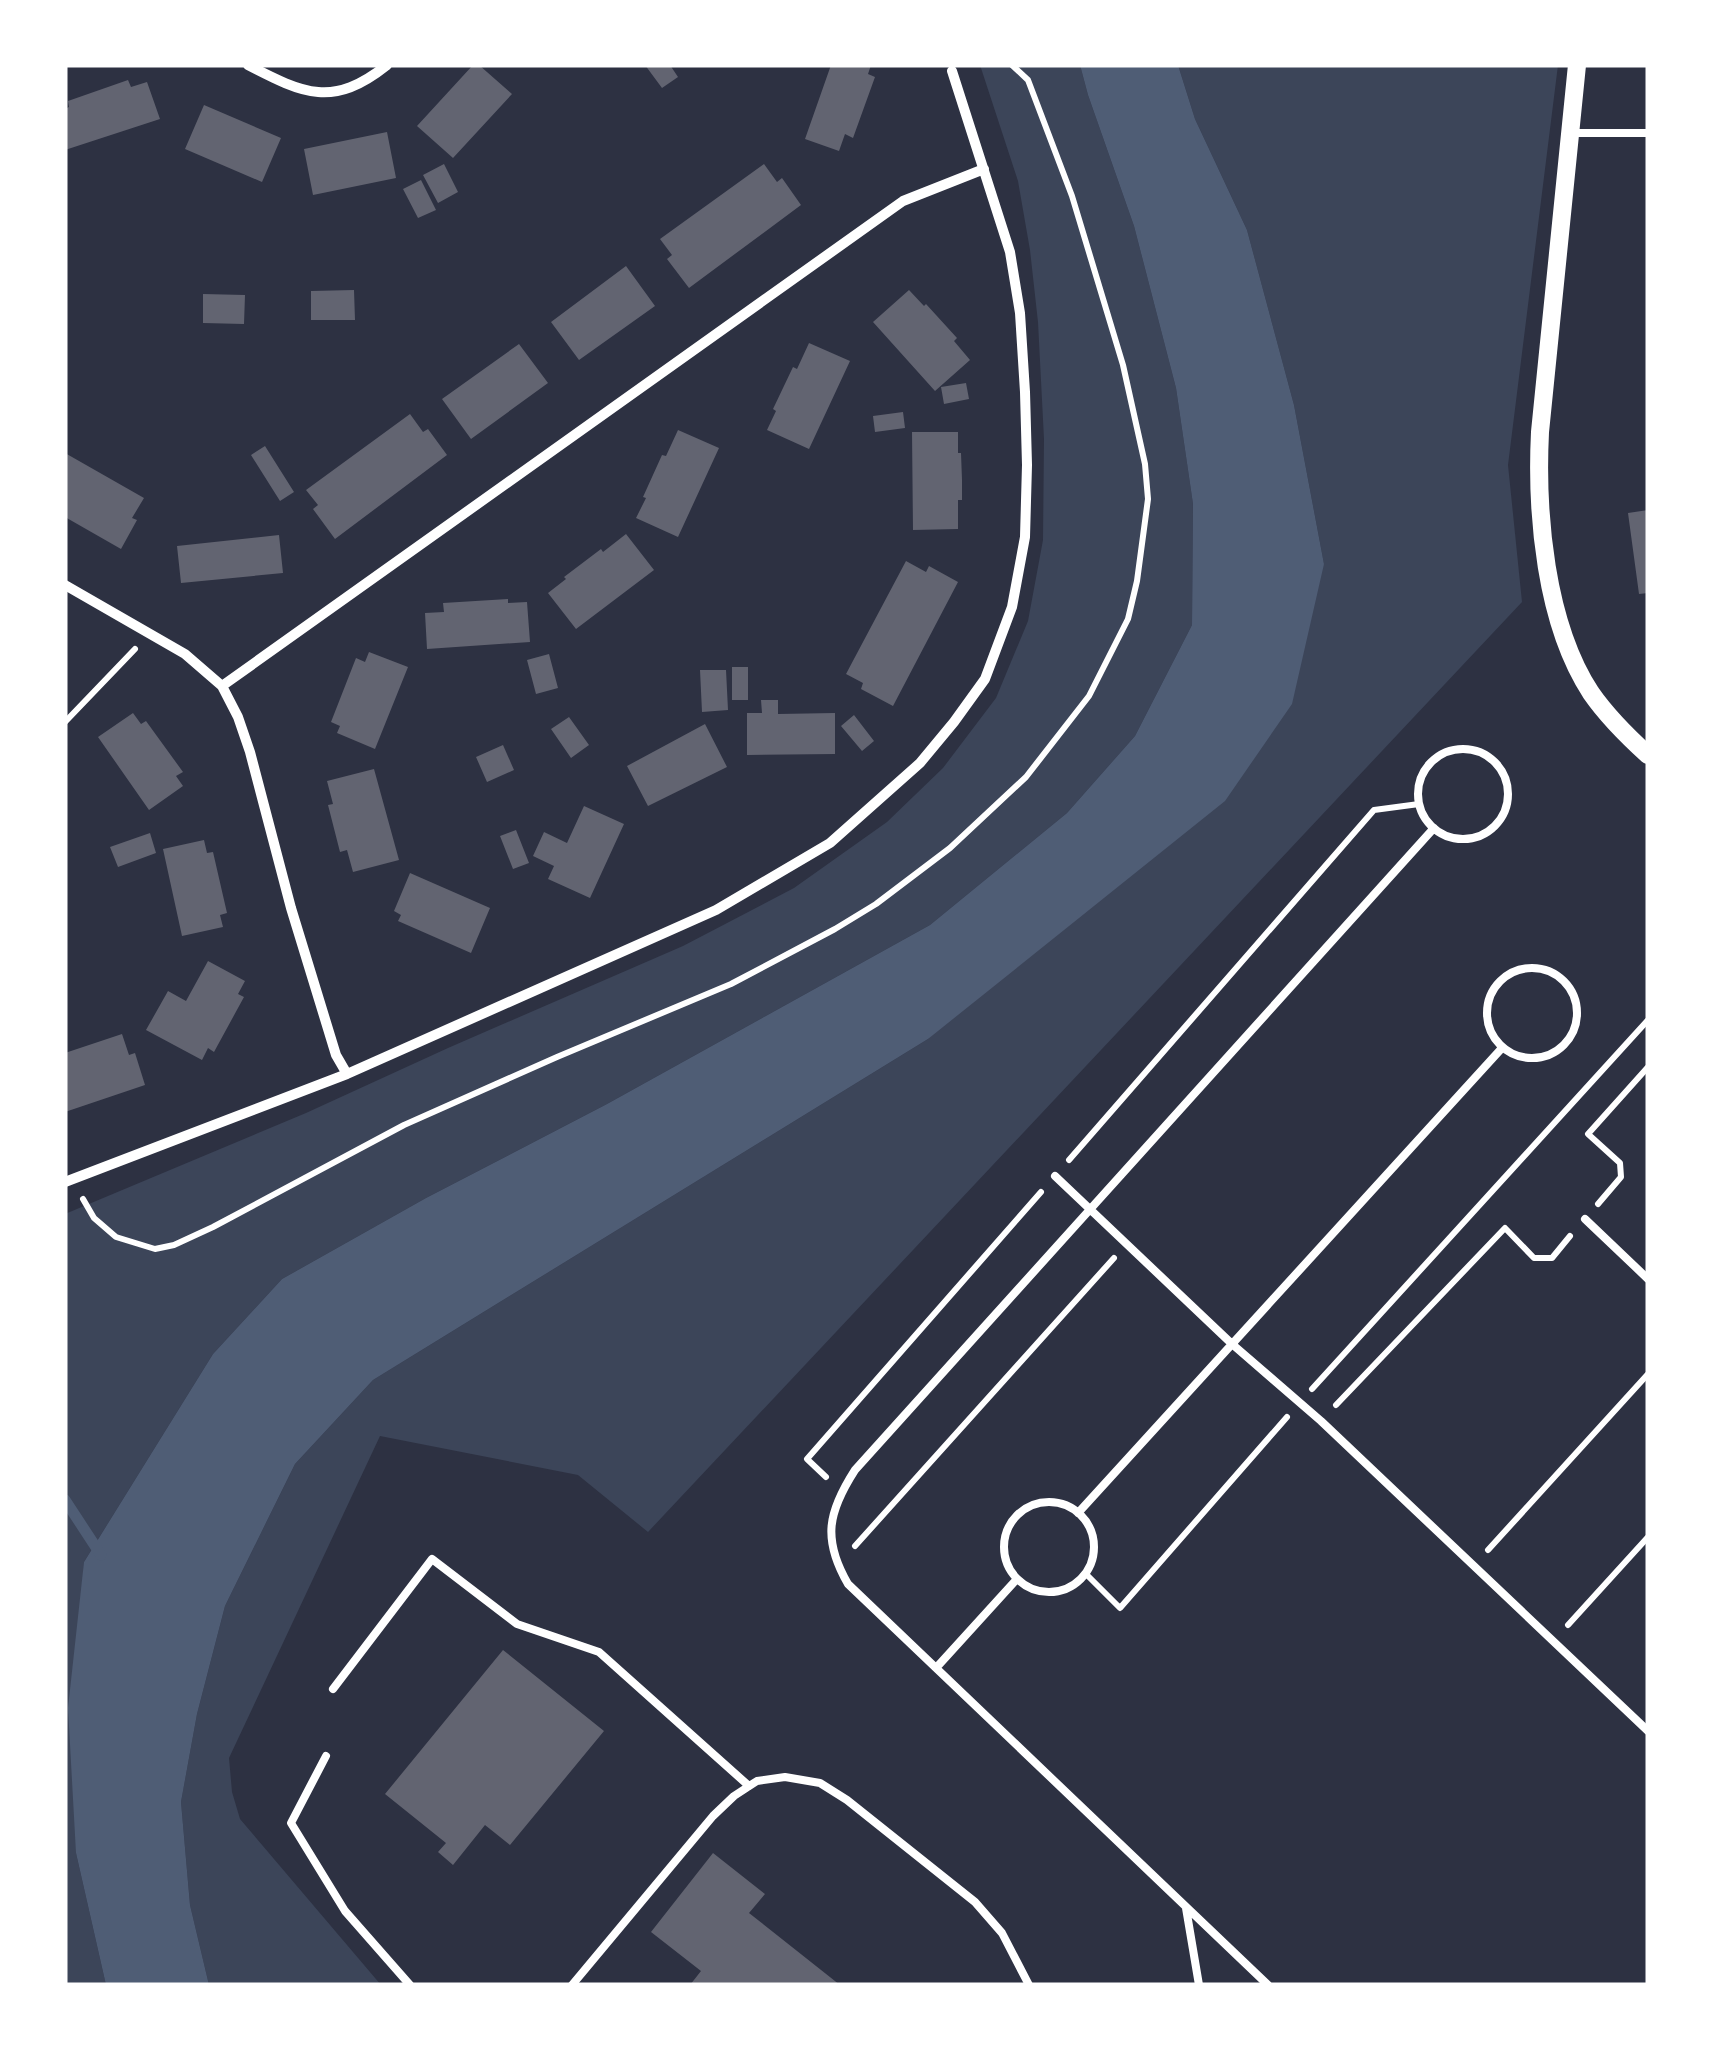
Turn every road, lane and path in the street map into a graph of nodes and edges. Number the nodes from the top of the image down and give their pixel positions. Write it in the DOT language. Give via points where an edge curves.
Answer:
graph roads {
  1 [pos="248,65"];
  2 [pos="387,65"];
  3 [pos="1012,65"];
  4 [pos="1577,65"];
  5 [pos="952,72"];
  6 [pos="1570,132"];
  7 [pos="1648,133"];
  8 [pos="984,169"];
  9 [pos="65,585"];
  10 [pos="149,634"];
  11 [pos="222,686"];
  12 [pos="65,722"];
  13 [pos="1648,755"];
  14 [pos="1418,804"];
  15 [pos="1434,828"];
  16 [pos="1648,1020"];
  17 [pos="1502,1048"];
  18 [pos="1648,1067"];
  19 [pos="347,1074"];
  20 [pos="1055,1176"];
  21 [pos="68,1181"];
  22 [pos="1090,1208"];
  23 [pos="1586,1219"];
  24 [pos="1128,1244"];
  25 [pos="1648,1278"];
  26 [pos="1232,1344"];
  27 [pos="1648,1374"];
  28 [pos="1300,1402"];
  29 [pos="1322,1420"];
  30 [pos="842,1492"];
  31 [pos="1078,1513"];
  32 [pos="1648,1538"];
  33 [pos="838,1566"];
  34 [pos="1474,1566"];
  35 [pos="1086,1574"];
  36 [pos="1018,1579"];
  37 [pos="1554,1641"];
  38 [pos="936,1668"];
  39 [pos="334,1689"];
  40 [pos="1648,1731"];
  41 [pos="326,1756"];
  42 [pos="749,1786"];
  43 [pos="1186,1908"];
  44 [pos="410,1985"];
  45 [pos="572,1985"];
  46 [pos="1028,1985"];
  47 [pos="1199,1985"];
  48 [pos="1268,1985"];
  1 -- 2 [label="street" via="312,92 362,84"];
  3 -- 21 [label="path" via="1028,80 1072,196 1123,365 1148,499 1128,619 1089,696 1026,776 950,848 834,929 731,984 404,1125 174,1245 155,1249 116,1237"];
  4 -- 6 [label="street"];
  5 -- 8 [label="street"];
  6 -- 7 [label="lane"];
  6 -- 13 [label="street" via="1538,467 1550,584 1563,635 1590,691"];
  8 -- 11 [label="street" via="903,201"];
  8 -- 19 [label="street" via="1010,252 1020,313 1027,466 1025,537 1012,607 985,678 920,762 830,844 716,910"];
  9 -- 10 [label="street"];
  10 -- 11 [label="street"];
  10 -- 12 [label="path"];
  11 -- 19 [label="street" via="250,752 291,908"];
  14 -- 15 [label="lane"];
  14 -- 15 [label="lane" via="1421,776 1454,749 1482,753 1503,774 1507,803 1491,830 1462,839"];
  14 -- 20 [label="path" via="1374,810"];
  15 -- 22 [label="lane"];
  16 -- 28 [label="path"];
  17 -- 17 [label="lane" via="1486,1010 1498,984 1522,969 1563,980 1577,1008 1570,1038 1546,1056 1516,1056"];
  17 -- 26 [label="lane"];
  18 -- 23 [label="path" via="1588,1134 1620,1164 1622,1177"];
  19 -- 21 [label="street"];
  20 -- 22 [label="lane"];
  20 -- 30 [label="path" via="806,1459"];
  22 -- 24 [label="lane"];
  22 -- 30 [label="lane"];
  23 -- 25 [label="lane"];
  23 -- 29 [label="path" via="1552,1258 1534,1258 1505,1228"];
  24 -- 26 [label="lane"];
  24 -- 33 [label="path"];
  26 -- 28 [label="lane"];
  26 -- 31 [label="lane"];
  27 -- 34 [label="path"];
  28 -- 29 [label="lane"];
  28 -- 35 [label="path" via="1120,1608"];
  29 -- 34 [label="lane"];
  30 -- 33 [label="lane" via="830,1524"];
  31 -- 35 [label="lane" via="1095,1545"];
  31 -- 36 [label="lane" via="1044,1502 1018,1514 1005,1554"];
  32 -- 37 [label="path"];
  33 -- 38 [label="lane" via="848,1584"];
  34 -- 37 [label="lane"];
  35 -- 36 [label="lane" via="1060,1591 1030,1588"];
  36 -- 38 [label="lane"];
  37 -- 40 [label="lane"];
  38 -- 43 [label="lane"];
  39 -- 42 [label="lane" via="432,1559 517,1624 598,1652"];
  41 -- 44 [label="lane" via="291,1823 344,1910"];
  42 -- 45 [label="lane" via="713,1816"];
  42 -- 46 [label="lane" via="785,1777 820,1783 847,1800 975,1902 1002,1934"];
  43 -- 47 [label="lane"];
  43 -- 48 [label="lane"];
}
